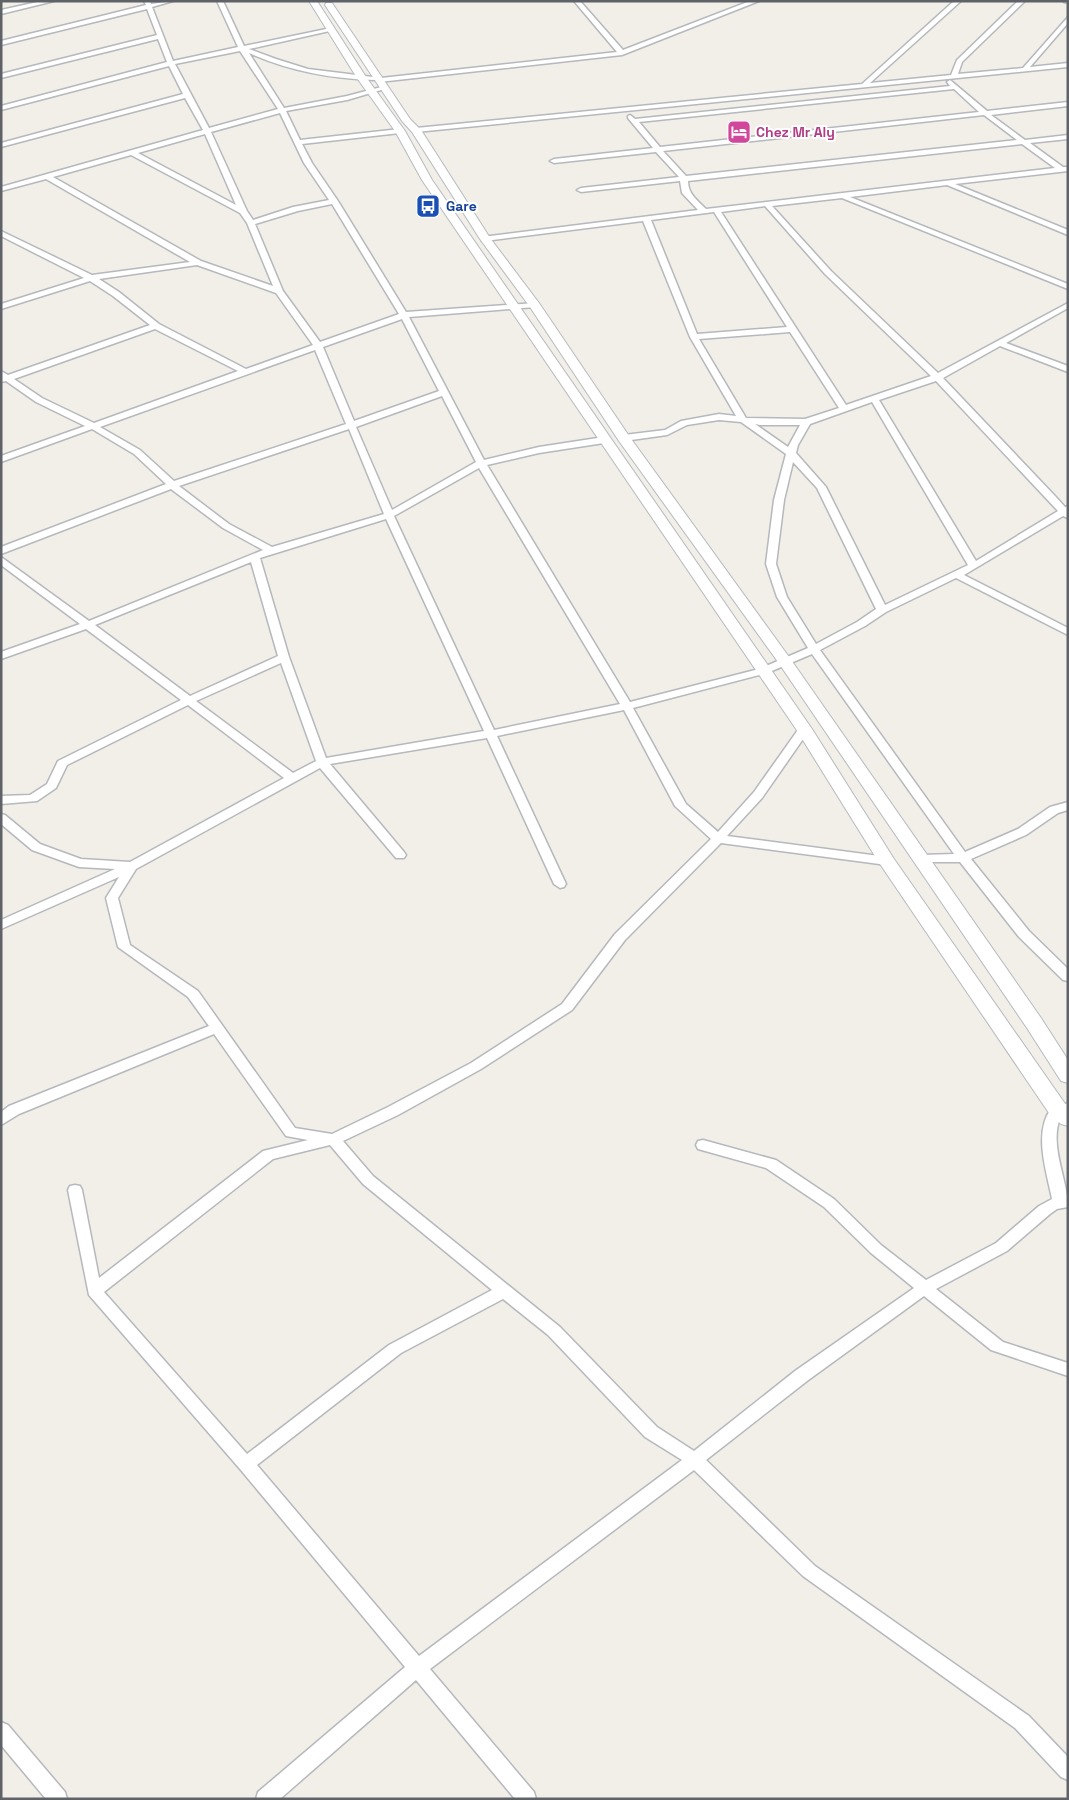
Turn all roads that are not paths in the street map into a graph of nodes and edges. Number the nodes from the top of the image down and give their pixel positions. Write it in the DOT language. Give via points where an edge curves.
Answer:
graph roads {
  1 [pos="51,1"];
  2 [pos="170,1"];
  3 [pos="220,1"];
  4 [pos="313,1"];
  5 [pos="326,1"];
  6 [pos="577,1"];
  7 [pos="756,1"];
  8 [pos="958,1"];
  9 [pos="1022,1"];
  10 [pos="148,3"];
  11 [pos="1,8"];
  12 [pos="8,11"];
  13 [pos="1,12"];
  14 [pos="1068,19"];
  15 [pos="331,30"];
  16 [pos="161,36"];
  17 [pos="1,42"];
  18 [pos="242,48"];
  19 [pos="622,53"];
  20 [pos="171,63"];
  21 [pos="1068,65"];
  22 [pos="1024,70"];
  23 [pos="1,76"];
  24 [pos="954,76"];
  25 [pos="945,77"];
  26 [pos="362,78"];
  27 [pos="378,84"];
  28 [pos="864,85"];
  29 [pos="956,88"];
  30 [pos="187,95"];
  31 [pos="1068,104"];
  32 [pos="1,108"];
  33 [pos="282,110"];
  34 [pos="624,110"];
  35 [pos="986,114"];
  36 [pos="633,120"];
  37 [pos="207,130"];
  38 [pos="416,130"];
  39 [pos="400,131"];
  40 [pos="1068,137"];
  41 [pos="1021,141"];
  42 [pos="298,142"];
  43 [pos="1,145"];
  44 [pos="658,149"];
  45 [pos="131,152"];
  46 [pos="554,161"];
  47 [pos="1065,170"];
  48 [pos="48,177"];
  49 [pos="684,179"];
  50 [pos="949,184"];
  51 [pos="1,189"];
  52 [pos="581,190"];
  53 [pos="844,196"];
  54 [pos="334,201"];
  55 [pos="767,204"];
  56 [pos="716,210"];
  57 [pos="243,211"];
  58 [pos="704,211"];
  59 [pos="646,218"];
  60 [pos="251,223"];
  61 [pos="1,233"];
  62 [pos="1068,233"];
  63 [pos="485,239"];
  64 [pos="468,241"];
  65 [pos="198,263"];
  66 [pos="90,278"];
  67 [pos="1068,287"];
  68 [pos="279,292"];
  69 [pos="535,305"];
  70 [pos="1068,305"];
  71 [pos="1,307"];
  72 [pos="516,307"];
  73 [pos="404,316"];
  74 [pos="156,326"];
  75 [pos="791,329"];
  76 [pos="694,337"];
  77 [pos="1000,343"];
  78 [pos="318,346"];
  79 [pos="1068,369"];
  80 [pos="246,372"];
  81 [pos="938,377"];
  82 [pos="3,378"];
  83 [pos="444,392"];
  84 [pos="875,400"];
  85 [pos="845,410"];
  86 [pos="742,420"];
  87 [pos="806,422"];
  88 [pos="93,426"];
  89 [pos="350,426"];
  90 [pos="624,438"];
  91 [pos="604,440"];
  92 [pos="791,453"];
  93 [pos="1,459"];
  94 [pos="481,463"];
  95 [pos="172,485"];
  96 [pos="1066,511"];
  97 [pos="389,515"];
  98 [pos="271,550"];
  99 [pos="1,551"];
  100 [pos="255,557"];
  101 [pos="1,560"];
  102 [pos="974,566"];
  103 [pos="957,575"];
  104 [pos="882,610"];
  105 [pos="87,625"];
  106 [pos="1068,632"];
  107 [pos="814,649"];
  108 [pos="1,656"];
  109 [pos="284,657"];
  110 [pos="784,660"];
  111 [pos="763,671"];
  112 [pos="190,700"];
  113 [pos="627,706"];
  114 [pos="804,729"];
  115 [pos="489,734"];
  116 [pos="322,762"];
  117 [pos="292,778"];
  118 [pos="1,800"];
  119 [pos="1068,806"];
  120 [pos="1,818"];
  121 [pos="718,839"];
  122 [pos="400,855"];
  123 [pos="964,858"];
  124 [pos="921,859"];
  125 [pos="887,861"];
  126 [pos="132,866"];
  127 [pos="560,884"];
  128 [pos="1,925"];
  129 [pos="1068,977"];
  130 [pos="218,1028"];
  131 [pos="1068,1076"];
  132 [pos="1064,1113"];
  133 [pos="1,1120"];
  134 [pos="332,1139"];
  135 [pos="703,1145"];
  136 [pos="75,1190"];
  137 [pos="1064,1201"];
  138 [pos="925,1288"];
  139 [pos="94,1291"];
  140 [pos="504,1291"];
  141 [pos="1068,1370"];
  142 [pos="695,1460"];
  143 [pos="246,1464"];
  144 [pos="416,1668"];
  145 [pos="1,1731"];
  146 [pos="1068,1771"];
  147 [pos="58,1799"];
  148 [pos="265,1799"];
  149 [pos="528,1799"];
  1 -- 12 [label="street"];
  2 -- 10 [label="street"];
  3 -- 18 [label="street"];
  4 -- 15 [label="main road"];
  5 -- 27 [label="main road"];
  6 -- 19 [label="street"];
  7 -- 19 [label="street"];
  8 -- 28 [label="street"];
  9 -- 24 [label="street" via="959,61"];
  10 -- 16 [label="street"];
  10 -- 17 [label="street"];
  11 -- 12 [label="street"];
  12 -- 13 [label="street"];
  14 -- 22 [label="street"];
  15 -- 18 [label="street"];
  15 -- 26 [label="main road"];
  16 -- 20 [label="street"];
  16 -- 23 [label="street"];
  18 -- 20 [label="street"];
  18 -- 26 [label="street" via="267,60 322,73"];
  18 -- 33 [label="street"];
  19 -- 27 [label="street"];
  20 -- 30 [label="street"];
  20 -- 32 [label="street"];
  21 -- 22 [label="street"];
  22 -- 24 [label="street"];
  24 -- 25 [label="street"];
  25 -- 28 [label="street"];
  25 -- 29 [label="street"];
  26 -- 27 [label="main road"];
  27 -- 33 [label="street" via="347,98"];
  27 -- 38 [label="main road"];
  27 -- 39 [label="main road"];
  28 -- 34 [label="street"];
  29 -- 35 [label="street"];
  29 -- 36 [label="street"];
  30 -- 37 [label="street"];
  30 -- 43 [label="street"];
  31 -- 35 [label="street"];
  33 -- 37 [label="street"];
  33 -- 42 [label="street"];
  34 -- 36 [label="street"];
  34 -- 38 [label="street"];
  35 -- 41 [label="street"];
  35 -- 44 [label="street"];
  36 -- 44 [label="street"];
  37 -- 45 [label="street"];
  37 -- 57 [label="street"];
  38 -- 63 [label="main road"];
  39 -- 42 [label="street"];
  39 -- 64 [label="main road" via="427,180"];
  40 -- 41 [label="street"];
  41 -- 47 [label="street"];
  41 -- 49 [label="street"];
  42 -- 54 [label="street"];
  44 -- 46 [label="street"];
  44 -- 49 [label="street"];
  45 -- 48 [label="street"];
  45 -- 57 [label="street"];
  47 -- 50 [label="street"];
  48 -- 51 [label="street"];
  48 -- 65 [label="street"];
  49 -- 52 [label="street"];
  49 -- 58 [label="street" via="686,193"];
  50 -- 53 [label="street"];
  50 -- 62 [label="street"];
  53 -- 55 [label="street"];
  53 -- 67 [label="street"];
  54 -- 60 [label="street"];
  54 -- 73 [label="street"];
  55 -- 56 [label="street"];
  55 -- 81 [label="street" via="795,239 866,311"];
  56 -- 58 [label="street"];
  56 -- 75 [label="street"];
  57 -- 60 [label="street"];
  58 -- 59 [label="street"];
  59 -- 63 [label="street"];
  59 -- 76 [label="street"];
  60 -- 68 [label="street"];
  61 -- 66 [label="street"];
  63 -- 64 [label="main road"];
  63 -- 69 [label="main road"];
  64 -- 72 [label="main road"];
  65 -- 66 [label="street"];
  65 -- 68 [label="street"];
  66 -- 71 [label="street"];
  66 -- 74 [label="street"];
  68 -- 78 [label="street"];
  69 -- 72 [label="street"];
  69 -- 90 [label="main road"];
  70 -- 77 [label="street"];
  72 -- 73 [label="street"];
  72 -- 91 [label="main road"];
  73 -- 78 [label="street"];
  73 -- 83 [label="street"];
  74 -- 80 [label="street"];
  74 -- 82 [label="street"];
  75 -- 76 [label="street"];
  75 -- 85 [label="street"];
  76 -- 86 [label="street"];
  77 -- 79 [label="street"];
  77 -- 81 [label="street"];
  78 -- 80 [label="street"];
  78 -- 89 [label="street"];
  80 -- 88 [label="street"];
  81 -- 84 [label="street"];
  81 -- 96 [label="street"];
  82 -- 88 [label="street"];
  83 -- 89 [label="street"];
  83 -- 94 [label="street"];
  84 -- 85 [label="street"];
  84 -- 102 [label="street"];
  85 -- 87 [label="street"];
  86 -- 87 [label="street"];
  86 -- 90 [label="street" via="719,417 684,422 667,432"];
  86 -- 92 [label="street"];
  87 -- 92 [label="street"];
  88 -- 93 [label="street"];
  88 -- 95 [label="street" via="137,452"];
  89 -- 95 [label="street"];
  89 -- 97 [label="street"];
  90 -- 110 [label="main road"];
  91 -- 94 [label="street"];
  91 -- 111 [label="main road"];
  92 -- 104 [label="street" via="821,487"];
  92 -- 107 [label="street" via="779,500 771,564 782,597"];
  94 -- 97 [label="street"];
  94 -- 113 [label="street"];
  95 -- 98 [label="street" via="226,526"];
  95 -- 99 [label="street"];
  96 -- 102 [label="street"];
  97 -- 98 [label="street"];
  97 -- 115 [label="street"];
  98 -- 100 [label="street"];
  100 -- 105 [label="street"];
  100 -- 109 [label="street"];
  101 -- 105 [label="street"];
  102 -- 103 [label="street"];
  103 -- 104 [label="street"];
  103 -- 106 [label="street"];
  104 -- 107 [label="street"];
  105 -- 108 [label="street"];
  105 -- 112 [label="street"];
  107 -- 110 [label="street"];
  107 -- 123 [label="street"];
  109 -- 112 [label="street"];
  109 -- 116 [label="street"];
  110 -- 111 [label="street"];
  110 -- 124 [label="main road"];
  111 -- 113 [label="street"];
  111 -- 114 [label="main road"];
  112 -- 117 [label="street"];
  112 -- 118 [label="street" via="62,763 52,786 33,798"];
  113 -- 115 [label="street"];
  113 -- 121 [label="street" via="681,806"];
  114 -- 121 [label="street" via="758,795"];
  114 -- 125 [label="main road"];
  115 -- 116 [label="street"];
  115 -- 127 [label="street"];
  116 -- 117 [label="street"];
  116 -- 122 [label="street"];
  117 -- 126 [label="street"];
  119 -- 123 [label="street" via="1054,810 1022,832"];
  120 -- 126 [label="street" via="36,847 70,860"];
  121 -- 125 [label="street"];
  121 -- 134 [label="street" via="620,937 567,1007 476,1066"];
  123 -- 124 [label="street"];
  123 -- 129 [label="street" via="1024,934"];
  124 -- 131 [label="main road"];
  125 -- 132 [label="main road"];
  126 -- 128 [label="street"];
  126 -- 130 [label="street" via="112,898 124,947 193,994"];
  130 -- 133 [label="street" via="14,1110"];
  130 -- 134 [label="street" via="292,1132"];
  132 -- 137 [label="street" via="1053,1118 1049,1129"];
  134 -- 139 [label="street" via="268,1155"];
  134 -- 140 [label="street" via="368,1180"];
  135 -- 138 [label="street" via="771,1164 828,1203 876,1250"];
  136 -- 139 [label="street"];
  137 -- 138 [label="street" via="988,1255"];
  138 -- 141 [label="street" via="997,1346"];
  138 -- 142 [label="street" via="801,1376"];
  139 -- 143 [label="street"];
  140 -- 142 [label="street" via="554,1330 650,1432"];
  140 -- 143 [label="street" via="396,1349"];
  142 -- 144 [label="street"];
  142 -- 146 [label="street" via="809,1571 1022,1722"];
  143 -- 144 [label="street"];
  144 -- 148 [label="street"];
  144 -- 149 [label="street"];
  145 -- 147 [label="street"];
}
